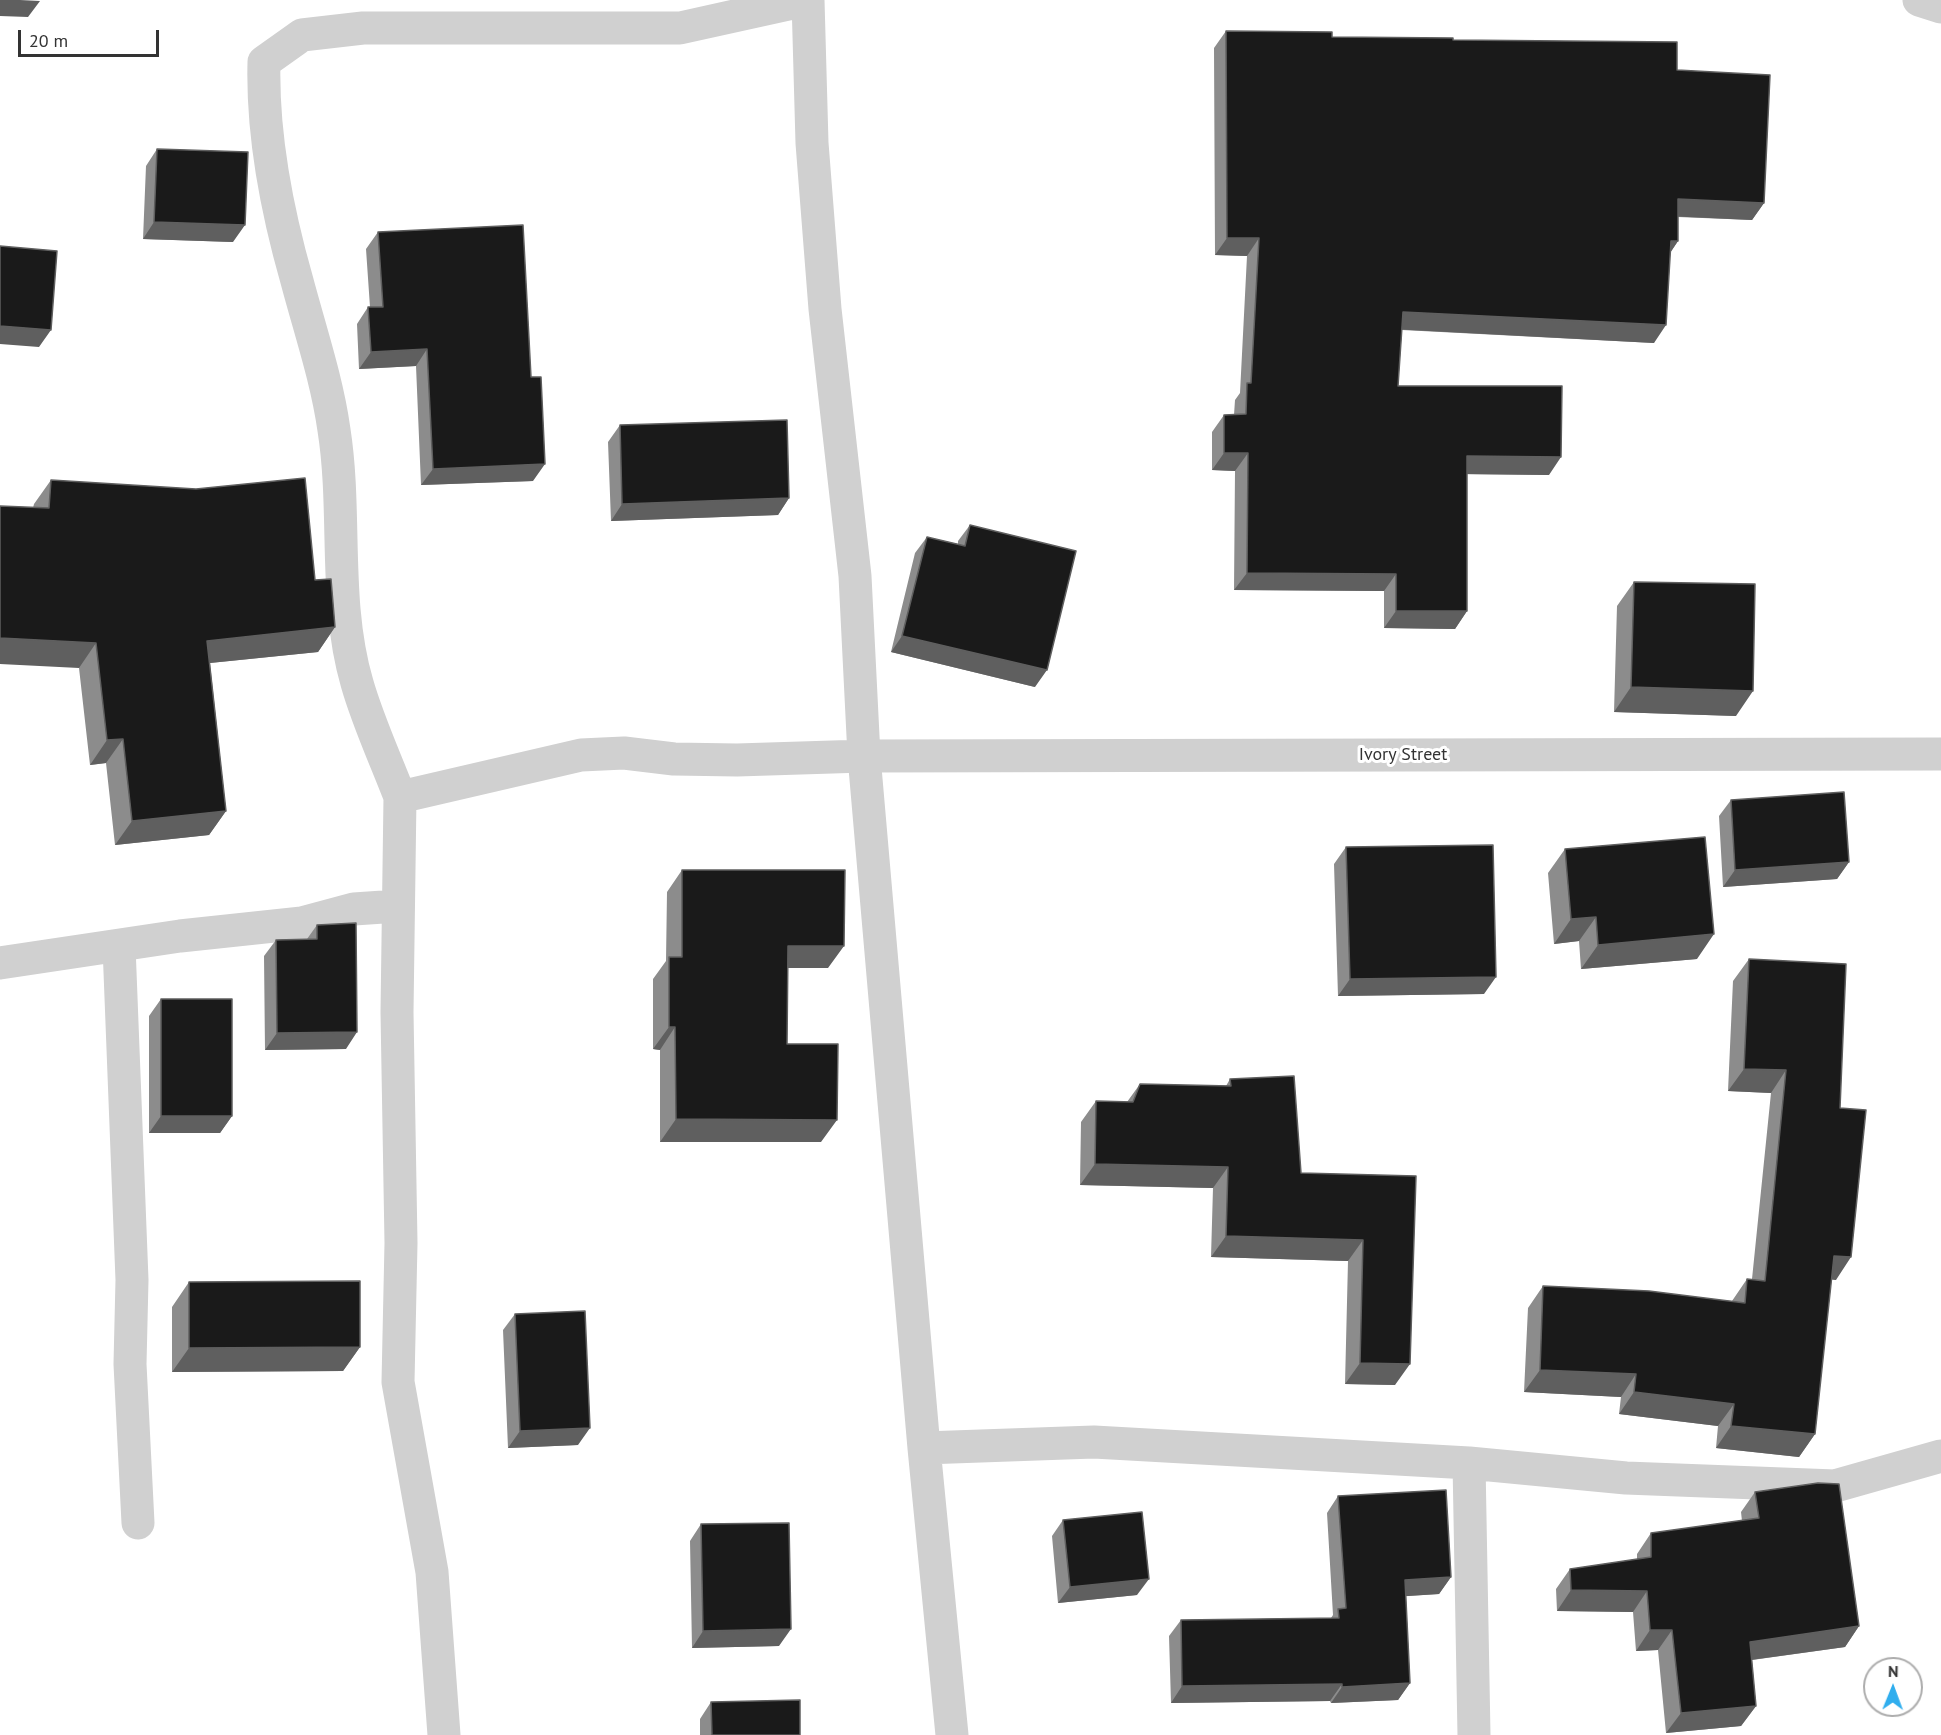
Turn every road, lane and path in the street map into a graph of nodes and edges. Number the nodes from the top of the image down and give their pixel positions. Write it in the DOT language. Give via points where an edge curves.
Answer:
graph roads {
  1 [pos="807,0"];
  2 [pos="1919,0"];
  3 [pos="1941,7"];
  4 [pos="1941,754"];
  5 [pos="864,756"];
  6 [pos="400,797"];
  7 [pos="398,906"];
  8 [pos="119,946"];
  9 [pos="0,963"];
  10 [pos="924,1448"];
  11 [pos="1941,1456"];
  12 [pos="1469,1462"];
  13 [pos="138,1523"];
  14 [pos="444,1735"];
  15 [pos="952,1735"];
  16 [pos="1474,1735"];
  1 -- 5 [label="street" via="812,143 825,309 855,576"];
  1 -- 6 [label="street" via="680,28 363,28 302,35 264,62 263,99 271,162 334,431 351,653 357,683"];
  2 -- 3 [label="street"];
  4 -- 5 [label="street, Ivory Street"];
  5 -- 6 [label="street, Ivory Street" via="737,760 581,754"];
  5 -- 10 [label="street"];
  6 -- 7 [label="street"];
  7 -- 8 [label="street" via="354,909 302,923"];
  7 -- 14 [label="street" via="398,1382 432,1572"];
  8 -- 9 [label="street"];
  8 -- 13 [label="street"];
  10 -- 12 [label="street" via="1094,1442"];
  10 -- 15 [label="street"];
  11 -- 12 [label="street" via="1835,1486 1626,1478"];
  12 -- 16 [label="street"];
}
